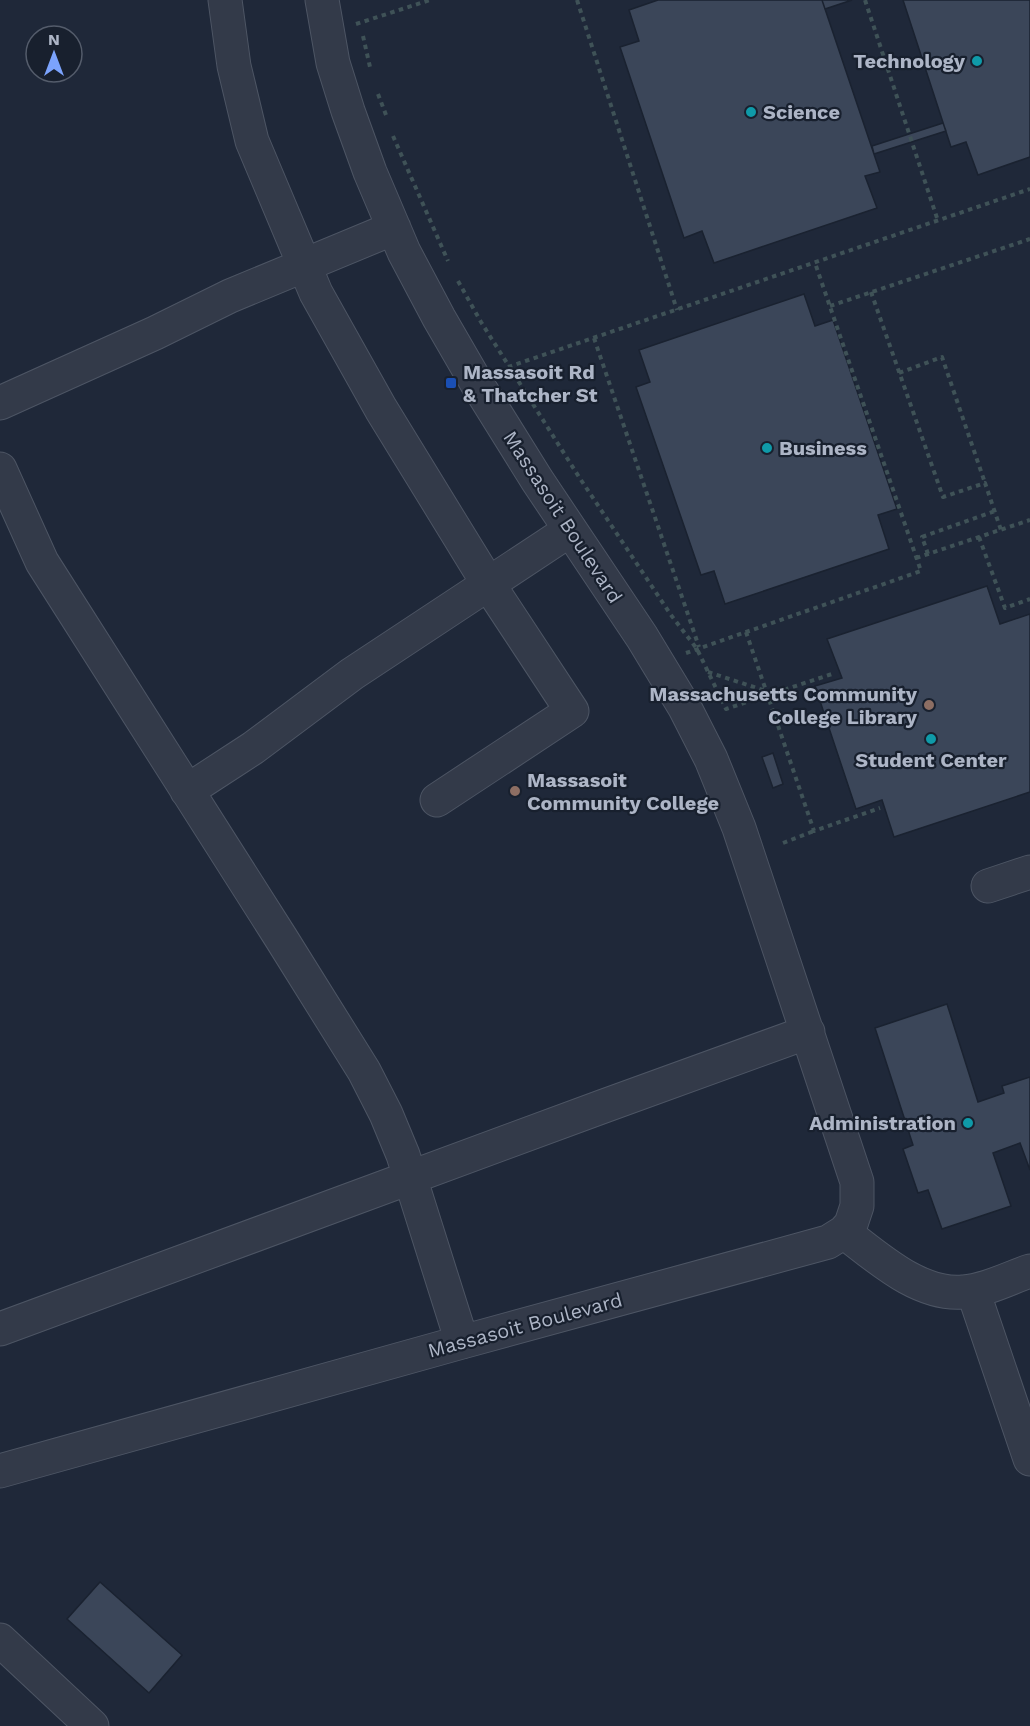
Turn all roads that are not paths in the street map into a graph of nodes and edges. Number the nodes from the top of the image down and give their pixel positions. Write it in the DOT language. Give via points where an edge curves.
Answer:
graph roads {
  1 [pos="225,0"];
  2 [pos="322,0"];
  3 [pos="394,228"];
  4 [pos="305,265"];
  5 [pos="0,403"];
  6 [pos="0,469"];
  7 [pos="570,530"];
  8 [pos="489,585"];
  9 [pos="187,791"];
  10 [pos="437,800"];
  11 [pos="1030,872"];
  12 [pos="988,886"];
  13 [pos="808,1032"];
  14 [pos="411,1177"];
  15 [pos="844,1232"];
  16 [pos="1030,1271"];
  17 [pos="973,1291"];
  18 [pos="0,1329"];
  19 [pos="462,1342"];
  20 [pos="1030,1459"];
  21 [pos="0,1471"];
  22 [pos="0,1640"];
  23 [pos="92,1726"];
  1 -- 4 [label="street" via="234,66 252,141"];
  2 -- 3 [label="street, Massasoit Boulevard" via="333,63 348,111"];
  3 -- 4 [label="street"];
  3 -- 7 [label="street, Massasoit Boulevard" via="469,371"];
  4 -- 5 [label="street"];
  4 -- 8 [label="street" via="316,293 381,409"];
  6 -- 9 [label="street" via="42,562"];
  7 -- 8 [label="street"];
  7 -- 13 [label="street, Massasoit Boulevard" via="699,734 739,828"];
  8 -- 9 [label="street" via="352,674"];
  8 -- 10 [label="street" via="572,711"];
  9 -- 14 [label="street" via="364,1071"];
  11 -- 12 [label="street"];
  13 -- 14 [label="street"];
  13 -- 15 [label="street, Massasoit Boulevard" via="857,1182 857,1206"];
  14 -- 18 [label="street"];
  14 -- 19 [label="street"];
  15 -- 17 [label="street" via="913,1280 942,1290"];
  15 -- 19 [label="street, Massasoit Boulevard" via="828,1242"];
  16 -- 17 [label="street"];
  17 -- 20 [label="street"];
  19 -- 21 [label="street, Massasoit Boulevard"];
  22 -- 23 [label="street"];
}
